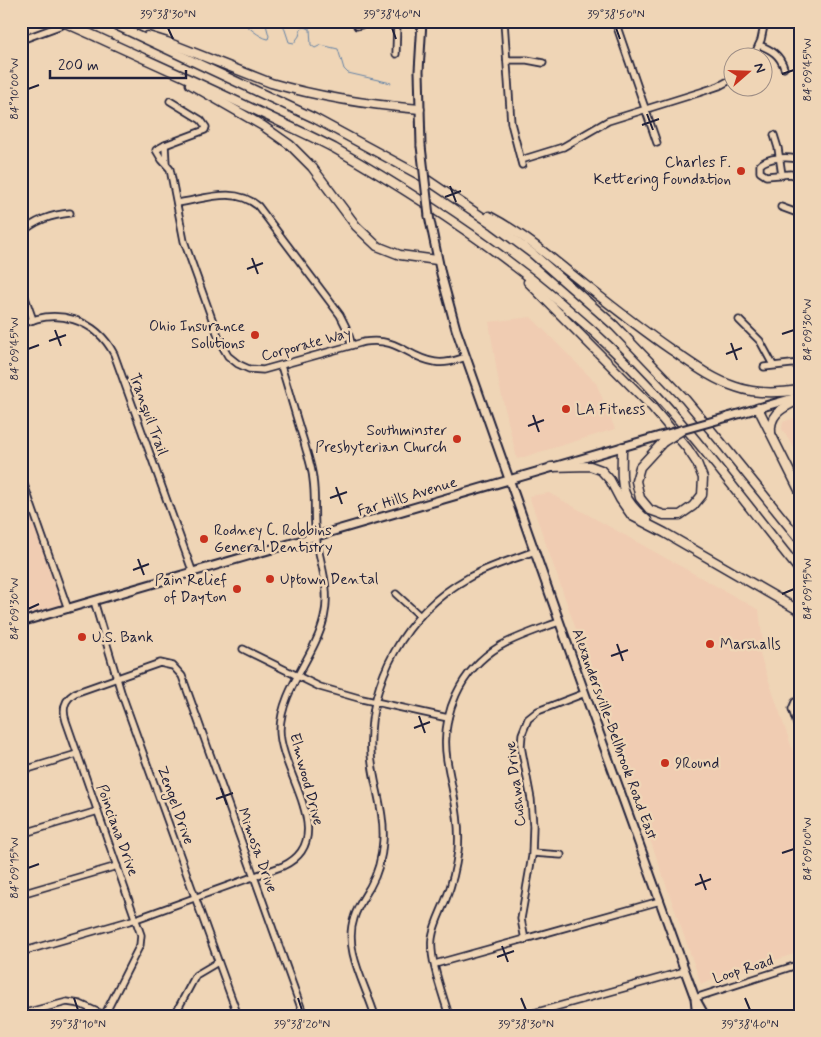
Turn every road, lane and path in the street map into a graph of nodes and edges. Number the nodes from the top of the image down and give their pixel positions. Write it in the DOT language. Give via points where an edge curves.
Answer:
graph roads {
  1 [pos="61,21"];
  2 [pos="73,21"];
  3 [pos="107,21"];
  4 [pos="355,21"];
  5 [pos="377,21"];
  6 [pos="397,21"];
  7 [pos="422,21"];
  8 [pos="504,21"];
  9 [pos="616,21"];
  10 [pos="765,21"];
  11 [pos="122,28"];
  12 [pos="21,40"];
  13 [pos="759,45"];
  14 [pos="757,48"];
  15 [pos="396,54"];
  16 [pos="507,60"];
  17 [pos="543,63"];
  18 [pos="156,64"];
  19 [pos="784,68"];
  20 [pos="724,83"];
  21 [pos="170,100"];
  22 [pos="420,109"];
  23 [pos="646,110"];
  24 [pos="774,135"];
  25 [pos="656,143"];
  26 [pos="779,158"];
  27 [pos="800,160"];
  28 [pos="782,175"];
  29 [pos="800,178"];
  30 [pos="451,196"];
  31 [pos="176,203"];
  32 [pos="781,207"];
  33 [pos="70,212"];
  34 [pos="800,214"];
  35 [pos="21,233"];
  36 [pos="438,260"];
  37 [pos="507,261"];
  38 [pos="21,286"];
  39 [pos="33,320"];
  40 [pos="739,320"];
  41 [pos="21,326"];
  42 [pos="352,345"];
  43 [pos="466,358"];
  44 [pos="800,363"];
  45 [pos="773,365"];
  46 [pos="281,366"];
  47 [pos="764,366"];
  48 [pos="800,390"];
  49 [pos="800,398"];
  50 [pos="758,408"];
  51 [pos="682,430"];
  52 [pos="772,438"];
  53 [pos="662,439"];
  54 [pos="622,447"];
  55 [pos="550,467"];
  56 [pos="21,476"];
  57 [pos="510,480"];
  58 [pos="800,492"];
  59 [pos="660,530"];
  60 [pos="316,537"];
  61 [pos="800,540"];
  62 [pos="535,551"];
  63 [pos="800,571"];
  64 [pos="193,573"];
  65 [pos="396,594"];
  66 [pos="94,601"];
  67 [pos="68,609"];
  68 [pos="800,611"];
  69 [pos="420,616"];
  70 [pos="21,622"];
  71 [pos="560,622"];
  72 [pos="243,649"];
  73 [pos="298,677"];
  74 [pos="116,678"];
  75 [pos="585,693"];
  76 [pos="797,700"];
  77 [pos="375,702"];
  78 [pos="448,718"];
  79 [pos="800,734"];
  80 [pos="77,754"];
  81 [pos="21,771"];
  82 [pos="98,811"];
  83 [pos="21,834"];
  84 [pos="533,853"];
  85 [pos="562,855"];
  86 [pos="118,866"];
  87 [pos="254,877"];
  88 [pos="21,894"];
  89 [pos="195,898"];
  90 [pos="660,901"];
  91 [pos="136,918"];
  92 [pos="525,940"];
  93 [pos="21,952"];
  94 [pos="218,962"];
  95 [pos="435,964"];
  96 [pos="800,964"];
  97 [pos="685,971"];
  98 [pos="694,998"];
  99 [pos="21,1014"];
  100 [pos="104,1016"];
  101 [pos="174,1016"];
  102 [pos="238,1016"];
  103 [pos="304,1016"];
  104 [pos="375,1016"];
  105 [pos="449,1016"];
  106 [pos="523,1016"];
  107 [pos="697,1016"];
  108 [pos="706,1016"];
  1 -- 18 [label="highway, bridge"];
  2 -- 12 [label="street"];
  3 -- 11 [label="highway"];
  4 -- 5 [label="street" via="358,26"];
  6 -- 15 [label="street"];
  7 -- 22 [label="main road, Alexandersville-Bellbrook Road East"];
  8 -- 16 [label="street"];
  9 -- 23 [label="street"];
  10 -- 13 [label="street"];
  11 -- 22 [label="highway" via="289,88"];
  11 -- 30 [label="highway" via="314,118 400,164"];
  13 -- 14 [label="street"];
  13 -- 19 [label="street" via="775,53"];
  16 -- 17 [label="street"];
  16 -- 23 [label="street" via="510,123 521,163 563,147 608,121"];
  18 -- 36 [label="highway" via="290,145 312,167 356,226 378,246 400,256"];
  18 -- 37 [label="highway" via="333,148 454,221"];
  20 -- 23 [label="street"];
  21 -- 31 [label="street, Corporate Way" via="201,120 206,127 156,150 170,169"];
  22 -- 36 [label="main road, Alexandersville-Bellbrook Road East, bridge" via="429,216"];
  23 -- 25 [label="street"];
  24 -- 26 [label="street"];
  26 -- 27 [label="street"];
  26 -- 28 [label="street"];
  26 -- 28 [label="street" via="762,162 760,172 766,176"];
  28 -- 29 [label="street"];
  30 -- 48 [label="highway" via="504,224 702,371 736,387 768,392"];
  30 -- 61 [label="highway" via="533,254 615,326 697,413"];
  31 -- 42 [label="street" via="236,194 258,206 340,315"];
  31 -- 46 [label="street, Corporate Way" via="184,241 224,350 233,360 249,369"];
  32 -- 34 [label="street"];
  33 -- 35 [label="street" via="39,220"];
  36 -- 43 [label="main road, Alexandersville-Bellbrook Road East"];
  37 -- 53 [label="highway" via="652,407 687,448 703,478 702,495 680,515 664,515 650,510 640,498 636,481 640,467"];
  37 -- 63 [label="highway" via="616,352 697,443"];
  38 -- 39 [label="street"];
  39 -- 41 [label="street, Tranquil Trail"];
  39 -- 64 [label="street, Tranquil Trail" via="57,316 76,320 96,330 110,348"];
  40 -- 45 [label="street" via="760,341"];
  42 -- 43 [label="street, Corporate Way" via="385,341 435,362"];
  42 -- 46 [label="street, Corporate Way"];
  43 -- 57 [label="main road, Alexandersville-Bellbrook Road East"];
  44 -- 45 [label="street"];
  45 -- 47 [label="street"];
  46 -- 60 [label="street, Elmwood Drive" via="312,471"];
  49 -- 50 [label="main road"];
  49 -- 52 [label="highway" via="774,416"];
  50 -- 51 [label="main road, bridge"];
  50 -- 52 [label="highway"];
  51 -- 53 [label="highway, bridge"];
  52 -- 58 [label="highway"];
  53 -- 54 [label="main road, Far Hills Avenue"];
  54 -- 55 [label="main road, Far Hills Avenue"];
  54 -- 59 [label="highway" via="621,479 626,498 634,509"];
  55 -- 57 [label="main road, Far Hills Avenue"];
  55 -- 59 [label="highway" via="590,466 601,470 632,516"];
  56 -- 67 [label="street"];
  57 -- 60 [label="main road, Far Hills Avenue"];
  57 -- 62 [label="main road, Alexandersville-Bellbrook Road East"];
  59 -- 68 [label="highway"];
  60 -- 64 [label="main road, Far Hills Avenue"];
  60 -- 73 [label="street, Elmwood Drive" via="325,574 326,606 318,634"];
  62 -- 69 [label="street" via="467,578"];
  62 -- 71 [label="main road, Alexandersville-Bellbrook Road East"];
  64 -- 66 [label="main road, Far Hills Avenue"];
  65 -- 69 [label="street"];
  66 -- 67 [label="main road, Far Hills Avenue"];
  66 -- 74 [label="street, Zengel Drive"];
  67 -- 70 [label="main road, Far Hills Avenue"];
  69 -- 77 [label="street" via="392,655"];
  71 -- 75 [label="main road, Alexandersville-Bellbrook Road East"];
  71 -- 78 [label="street" via="505,643 482,659 463,681"];
  72 -- 73 [label="street"];
  73 -- 77 [label="street" via="341,694"];
  73 -- 87 [label="street, Elmwood Drive" via="284,707 280,735 307,819 308,840 301,854 292,862"];
  74 -- 80 [label="street, Poinciana Drive" via="75,693 65,703 64,715"];
  74 -- 87 [label="street, Mimosa Drive" via="160,663 173,666 180,672"];
  74 -- 89 [label="street, Zengel Drive"];
  75 -- 84 [label="street, Cushwa Drive" via="538,711 523,728 520,746 531,799"];
  75 -- 90 [label="main road, Alexandersville-Bellbrook Road East"];
  76 -- 79 [label="street" via="792,709"];
  77 -- 78 [label="street"];
  77 -- 104 [label="street" via="371,755 382,817 383,844 376,875 354,918 351,939"];
  78 -- 95 [label="street" via="446,748 457,813 458,850 449,891 432,938"];
  80 -- 81 [label="street"];
  80 -- 82 [label="street, Poinciana Drive"];
  82 -- 83 [label="street"];
  82 -- 86 [label="street, Poinciana Drive"];
  84 -- 85 [label="street"];
  84 -- 92 [label="street, Cushwa Drive" via="521,919"];
  86 -- 88 [label="street"];
  86 -- 91 [label="street, Poinciana Drive"];
  87 -- 89 [label="street, Elmwood Drive"];
  87 -- 103 [label="street, Mimosa Drive"];
  89 -- 91 [label="street, Elmwood Drive"];
  89 -- 94 [label="street, Zengel Drive"];
  90 -- 92 [label="street"];
  90 -- 97 [label="main road, Alexandersville-Bellbrook Road East"];
  91 -- 93 [label="street, Elmwood Drive"];
  91 -- 100 [label="street, Poinciana Drive" via="141,934 140,945"];
  92 -- 95 [label="street"];
  94 -- 101 [label="street" via="196,975"];
  94 -- 102 [label="street, Zengel Drive"];
  95 -- 105 [label="street"];
  96 -- 98 [label="street, Loop Road"];
  97 -- 98 [label="main road, Alexandersville-Bellbrook Road East"];
  97 -- 106 [label="street"];
  98 -- 107 [label="main road, Alexandersville-Bellbrook Road East"];
  98 -- 108 [label="main road, Alexandersville-Bellbrook Road East"];
  99 -- 100 [label="street" via="67,1002 80,1004"];
}
